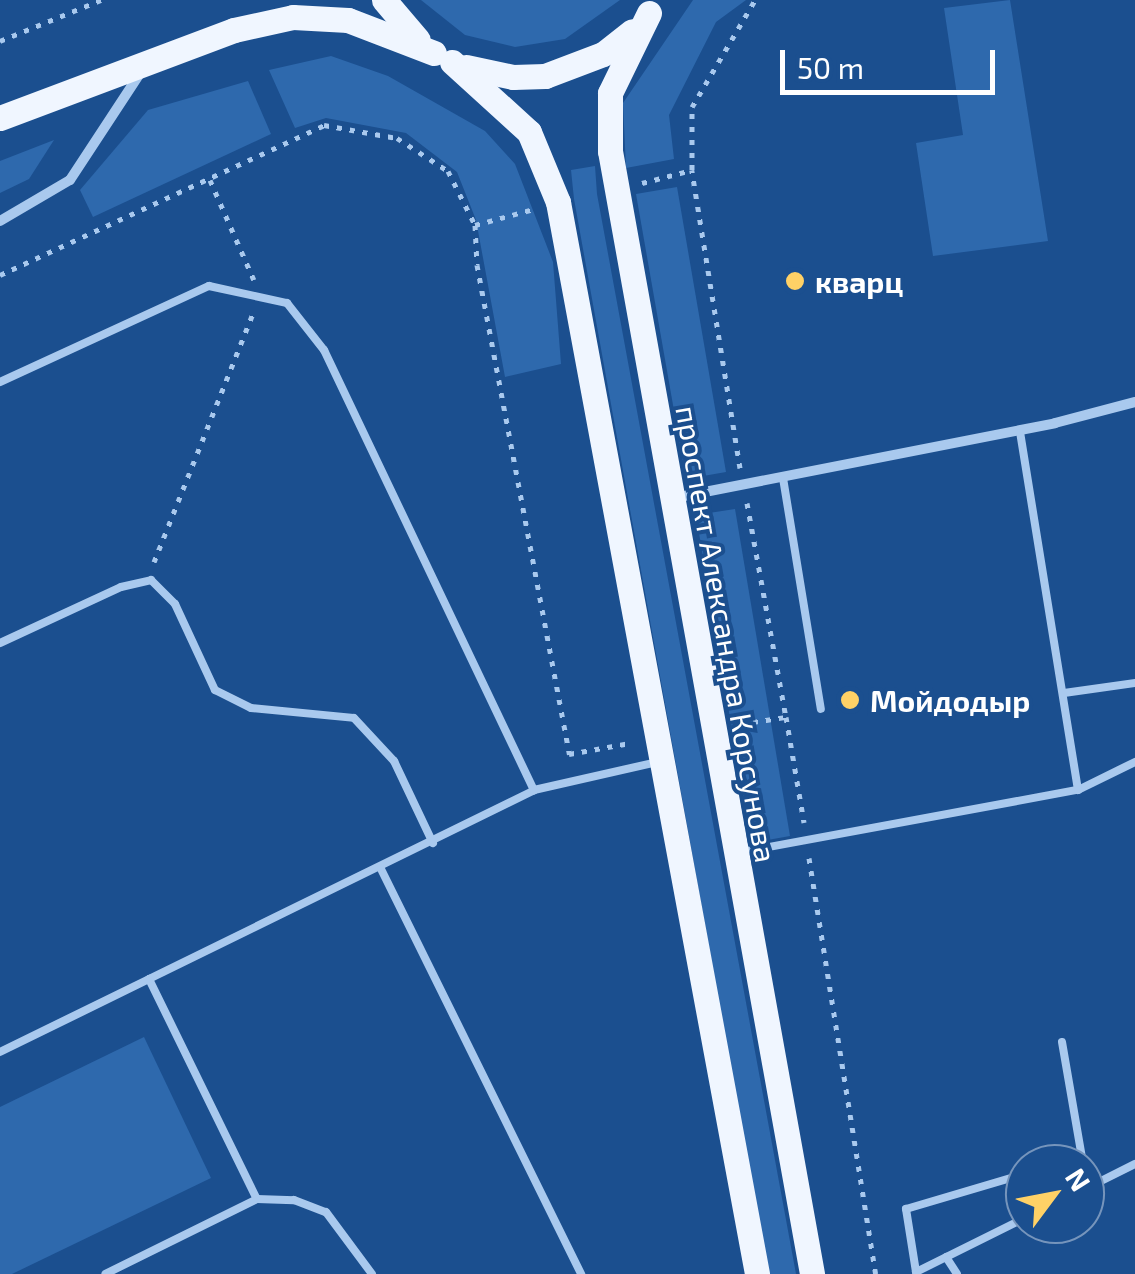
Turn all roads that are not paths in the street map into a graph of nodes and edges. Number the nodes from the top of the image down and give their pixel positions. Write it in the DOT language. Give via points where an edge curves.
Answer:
graph roads {
  1 [pos="287,0"];
  2 [pos="384,0"];
  3 [pos="653,6"];
  4 [pos="234,30"];
  5 [pos="444,58"];
  6 [pos="148,62"];
  7 [pos="0,118"];
  8 [pos="0,221"];
  9 [pos="0,382"];
  10 [pos="1135,402"];
  11 [pos="1020,430"];
  12 [pos="783,478"];
  13 [pos="668,500"];
  14 [pos="0,644"];
  15 [pos="1135,683"];
  16 [pos="1064,693"];
  17 [pos="821,709"];
  18 [pos="659,750"];
  19 [pos="1135,762"];
  20 [pos="534,790"];
  21 [pos="1078,790"];
  22 [pos="433,844"];
  23 [pos="734,854"];
  24 [pos="381,868"];
  25 [pos="149,979"];
  26 [pos="1062,1042"];
  27 [pos="0,1052"];
  28 [pos="1080,1144"];
  29 [pos="1135,1164"];
  30 [pos="1005,1179"];
  31 [pos="1105,1179"];
  32 [pos="257,1200"];
  33 [pos="1005,1228"];
  34 [pos="946,1257"];
  35 [pos="914,1273"];
  36 [pos="105,1274"];
  37 [pos="372,1274"];
  38 [pos="581,1274"];
  39 [pos="757,1274"];
  40 [pos="812,1274"];
  41 [pos="957,1274"];
  1 -- 4 [label="main road"];
  2 -- 5 [label="main road"];
  3 -- 5 [label="main road" via="603,54 545,76 513,78"];
  3 -- 13 [label="main road, проспект Александра Корсунова" via="618,68 608,114"];
  4 -- 5 [label="main road" via="293,17 348,20"];
  4 -- 6 [label="main road"];
  5 -- 18 [label="main road" via="514,112 550,173"];
  6 -- 7 [label="main road"];
  6 -- 8 [label="street" via="70,180"];
  9 -- 20 [label="lane" via="209,286 287,303 324,350"];
  10 -- 11 [label="street"];
  11 -- 12 [label="street"];
  11 -- 16 [label="lane"];
  12 -- 13 [label="street"];
  12 -- 17 [label="lane"];
  13 -- 23 [label="main road, проспект Александра Корсунова"];
  14 -- 22 [label="lane" via="122,586 151,580 175,604 215,690 251,708 354,718 394,761"];
  15 -- 16 [label="lane"];
  16 -- 21 [label="lane"];
  18 -- 20 [label="lane"];
  18 -- 39 [label="main road"];
  19 -- 21 [label="lane"];
  20 -- 22 [label="lane"];
  21 -- 23 [label="lane"];
  22 -- 24 [label="lane"];
  23 -- 40 [label="main road, проспект Александра Корсунова"];
  24 -- 25 [label="lane"];
  24 -- 38 [label="lane"];
  25 -- 27 [label="lane"];
  25 -- 32 [label="lane"];
  26 -- 28 [label="lane"];
  29 -- 31 [label="lane"];
  30 -- 35 [label="lane" via="906,1208"];
  32 -- 36 [label="lane"];
  32 -- 37 [label="lane" via="294,1200 326,1212"];
  33 -- 34 [label="lane"];
  34 -- 35 [label="lane"];
  34 -- 41 [label="lane"];
}
